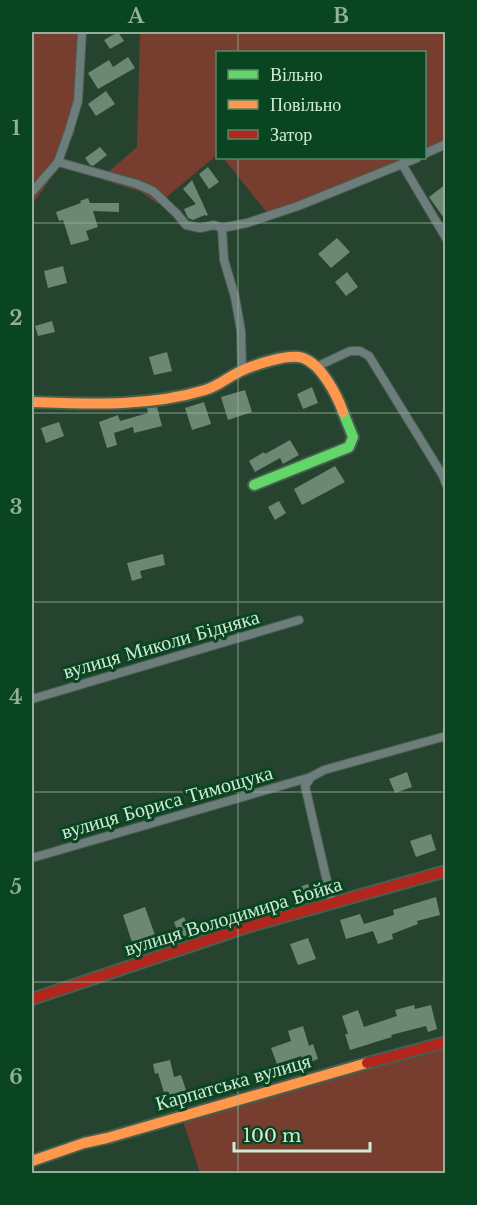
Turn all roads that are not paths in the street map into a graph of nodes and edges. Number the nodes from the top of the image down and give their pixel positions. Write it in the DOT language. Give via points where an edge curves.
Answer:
graph roads {
  1 [pos="82,32"];
  2 [pos="446,144"];
  3 [pos="426,153"];
  4 [pos="414,159"];
  5 [pos="58,162"];
  6 [pos="402,164"];
  7 [pos="32,192"];
  8 [pos="222,228"];
  9 [pos="446,238"];
  10 [pos="316,368"];
  11 [pos="243,370"];
  12 [pos="32,402"];
  13 [pos="446,484"];
  14 [pos="254,485"];
  15 [pos="299,620"];
  16 [pos="32,699"];
  17 [pos="446,736"];
  18 [pos="311,777"];
  19 [pos="32,858"];
  20 [pos="446,871"];
  21 [pos="332,903"];
  22 [pos="32,999"];
  23 [pos="446,1042"];
  24 [pos="32,1161"];
  1 -- 5 [label="street" via="78,101"];
  2 -- 3 [label="street"];
  4 -- 6 [label="street"];
  5 -- 7 [label="street"];
  5 -- 8 [label="street" via="153,191 186,225"];
  6 -- 8 [label="street" via="298,206"];
  6 -- 9 [label="street"];
  8 -- 11 [label="street" via="224,260 241,331"];
  10 -- 11 [label="street" via="304,358 289,357"];
  10 -- 13 [label="street" via="350,351 369,356"];
  10 -- 14 [label="street" via="330,383 343,410 353,437 349,447"];
  11 -- 12 [label="street" via="207,389 163,399 84,404"];
  15 -- 16 [label="street, вулиця Миколи Бідняка"];
  17 -- 18 [label="street, вулиця Бориса Тимощука"];
  18 -- 19 [label="street, вулиця Бориса Тимощука"];
  18 -- 21 [label="street" via="305,786"];
  20 -- 21 [label="street, вулиця Володимира Бойка"];
  21 -- 22 [label="street, вулиця Володимира Бойка"];
  23 -- 24 [label="street, Карпатська вулиця"];
}
